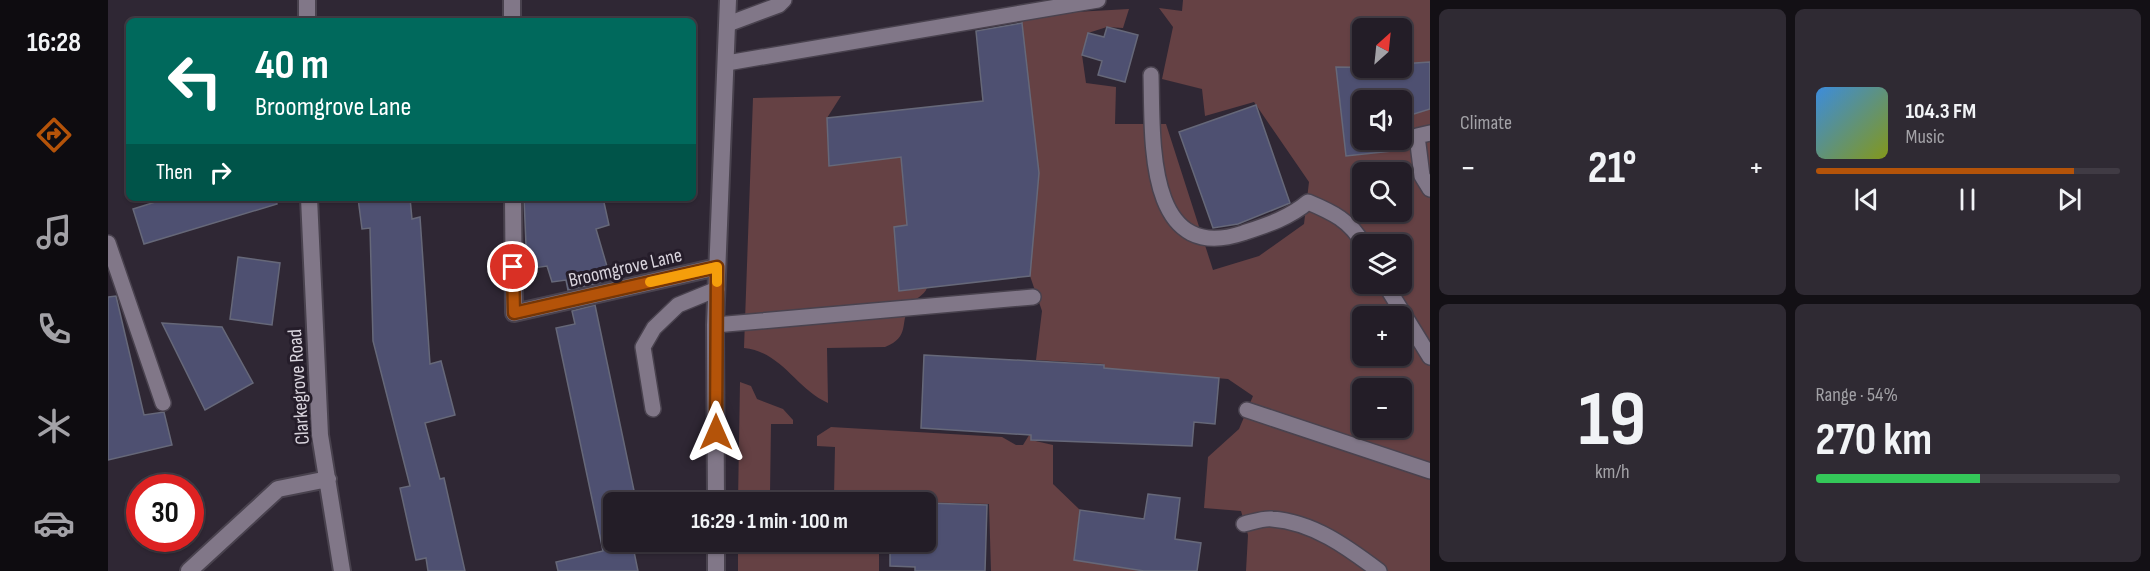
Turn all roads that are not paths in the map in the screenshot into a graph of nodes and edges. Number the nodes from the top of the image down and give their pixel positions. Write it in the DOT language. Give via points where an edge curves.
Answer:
graph roads {
  1 [pos="307,0"];
  2 [pos="512,0"];
  3 [pos="728,0"];
  4 [pos="784,0"];
  5 [pos="1098,0"];
  6 [pos="307,18"];
  7 [pos="512,18"];
  8 [pos="728,24"];
  9 [pos="727,63"];
  10 [pos="1151,75"];
  11 [pos="1430,133"];
  12 [pos="1430,189"];
  13 [pos="309,201"];
  14 [pos="513,201"];
  15 [pos="1358,234"];
  16 [pos="108,243"];
  17 [pos="717,267"];
  18 [pos="717,289"];
  19 [pos="1391,294"];
  20 [pos="1033,297"];
  21 [pos="715,325"];
  22 [pos="1430,357"];
  23 [pos="163,403"];
  24 [pos="653,409"];
  25 [pos="1247,410"];
  26 [pos="1430,471"];
  27 [pos="328,479"];
  28 [pos="716,492"];
  29 [pos="1244,524"];
  30 [pos="716,552"];
  31 [pos="189,571"];
  32 [pos="342,571"];
  33 [pos="716,571"];
  34 [pos="1379,571"];
  1 -- 6 [label="street"];
  2 -- 7 [label="street"];
  3 -- 8 [label="street"];
  4 -- 8 [label="lane"];
  5 -- 9 [label="lane"];
  8 -- 9 [label="street"];
  9 -- 17 [label="street"];
  10 -- 15 [label="lane" via="1159,190 1172,218 1184,230 1227,238 1293,214 1308,202 1339,215"];
  11 -- 12 [label="lane" via="1417,136 1422,176"];
  13 -- 27 [label="street, Clarkegrove Road" via="320,435"];
  14 -- 17 [label="street, Broomgrove Lane" via="514,313"];
  16 -- 23 [label="lane"];
  17 -- 18 [label="street"];
  18 -- 21 [label="street"];
  18 -- 24 [label="lane" via="678,305 654,328 643,347"];
  19 -- 22 [label="lane"];
  20 -- 21 [label="lane"];
  21 -- 28 [label="street"];
  25 -- 26 [label="lane"];
  27 -- 31 [label="street" via="278,489"];
  27 -- 32 [label="street, Clarkegrove Road"];
  29 -- 34 [label="lane" via="1270,518 1315,529"];
  30 -- 33 [label="street"];
}
